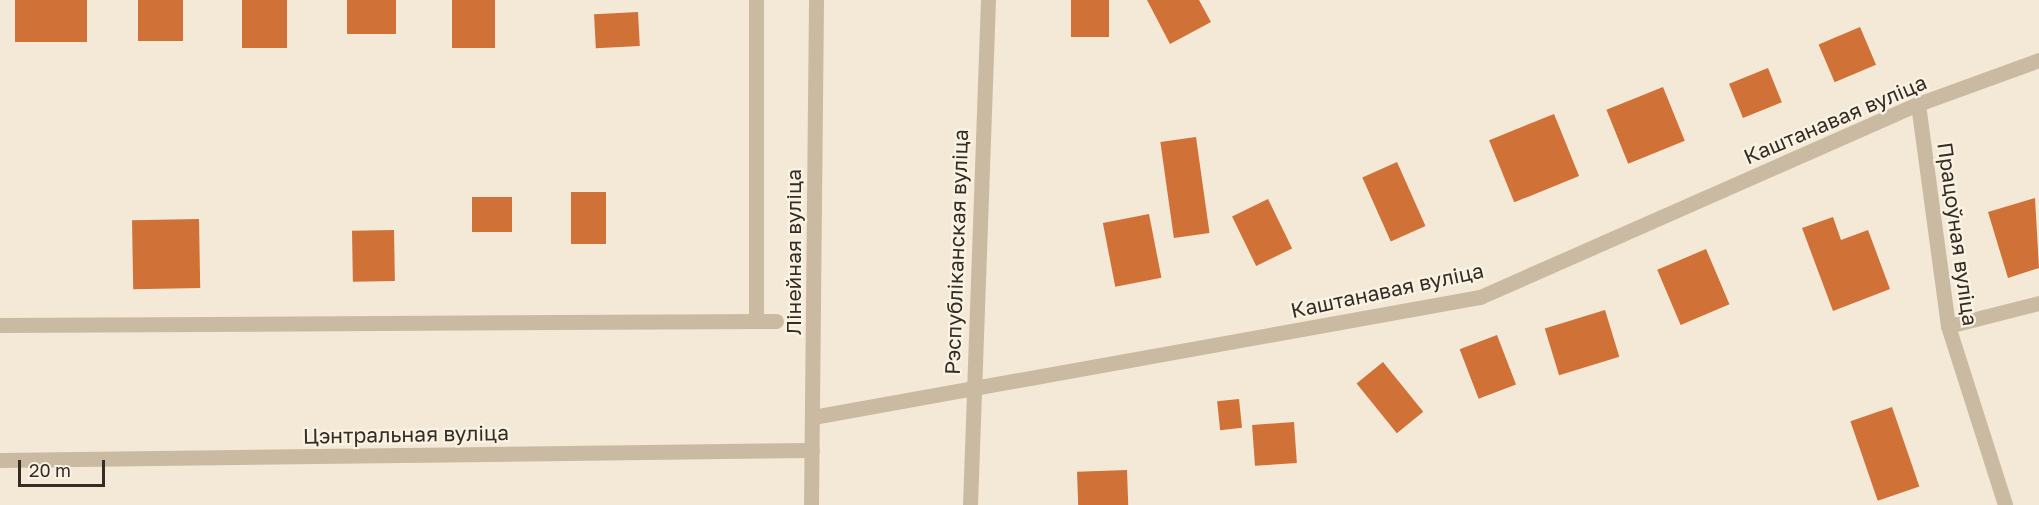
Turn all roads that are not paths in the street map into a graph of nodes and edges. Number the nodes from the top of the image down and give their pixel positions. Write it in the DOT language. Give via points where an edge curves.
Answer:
graph roads {
  1 [pos="756,0"];
  2 [pos="816,0"];
  3 [pos="988,0"];
  4 [pos="2039,60"];
  5 [pos="1918,104"];
  6 [pos="2039,303"];
  7 [pos="756,321"];
  8 [pos="776,321"];
  9 [pos="0,325"];
  10 [pos="1947,327"];
  11 [pos="971,392"];
  12 [pos="813,417"];
  13 [pos="812,450"];
  14 [pos="0,460"];
  15 [pos="811,505"];
  16 [pos="970,505"];
  17 [pos="2005,505"];
  1 -- 7 [label="street, Лінейная вуліца"];
  2 -- 12 [label="street, Лінейная вуліца"];
  3 -- 11 [label="street, Рэспубліканская вуліца" via="979,300"];
  4 -- 5 [label="street, Каштанавая вуліца"];
  5 -- 10 [label="street, Працоўная вуліца"];
  5 -- 11 [label="street, Каштанавая вуліца" via="1480,297"];
  6 -- 10 [label="street"];
  7 -- 8 [label="street"];
  7 -- 9 [label="street"];
  10 -- 17 [label="street, Працоўная вуліца"];
  11 -- 12 [label="street, Каштанавая вуліца"];
  11 -- 16 [label="street, Рэспубліканская вуліца"];
  12 -- 13 [label="street, Лінейная вуліца"];
  13 -- 14 [label="street, Цэнтральная вуліца"];
  13 -- 15 [label="street, Лінейная вуліца"];
}
